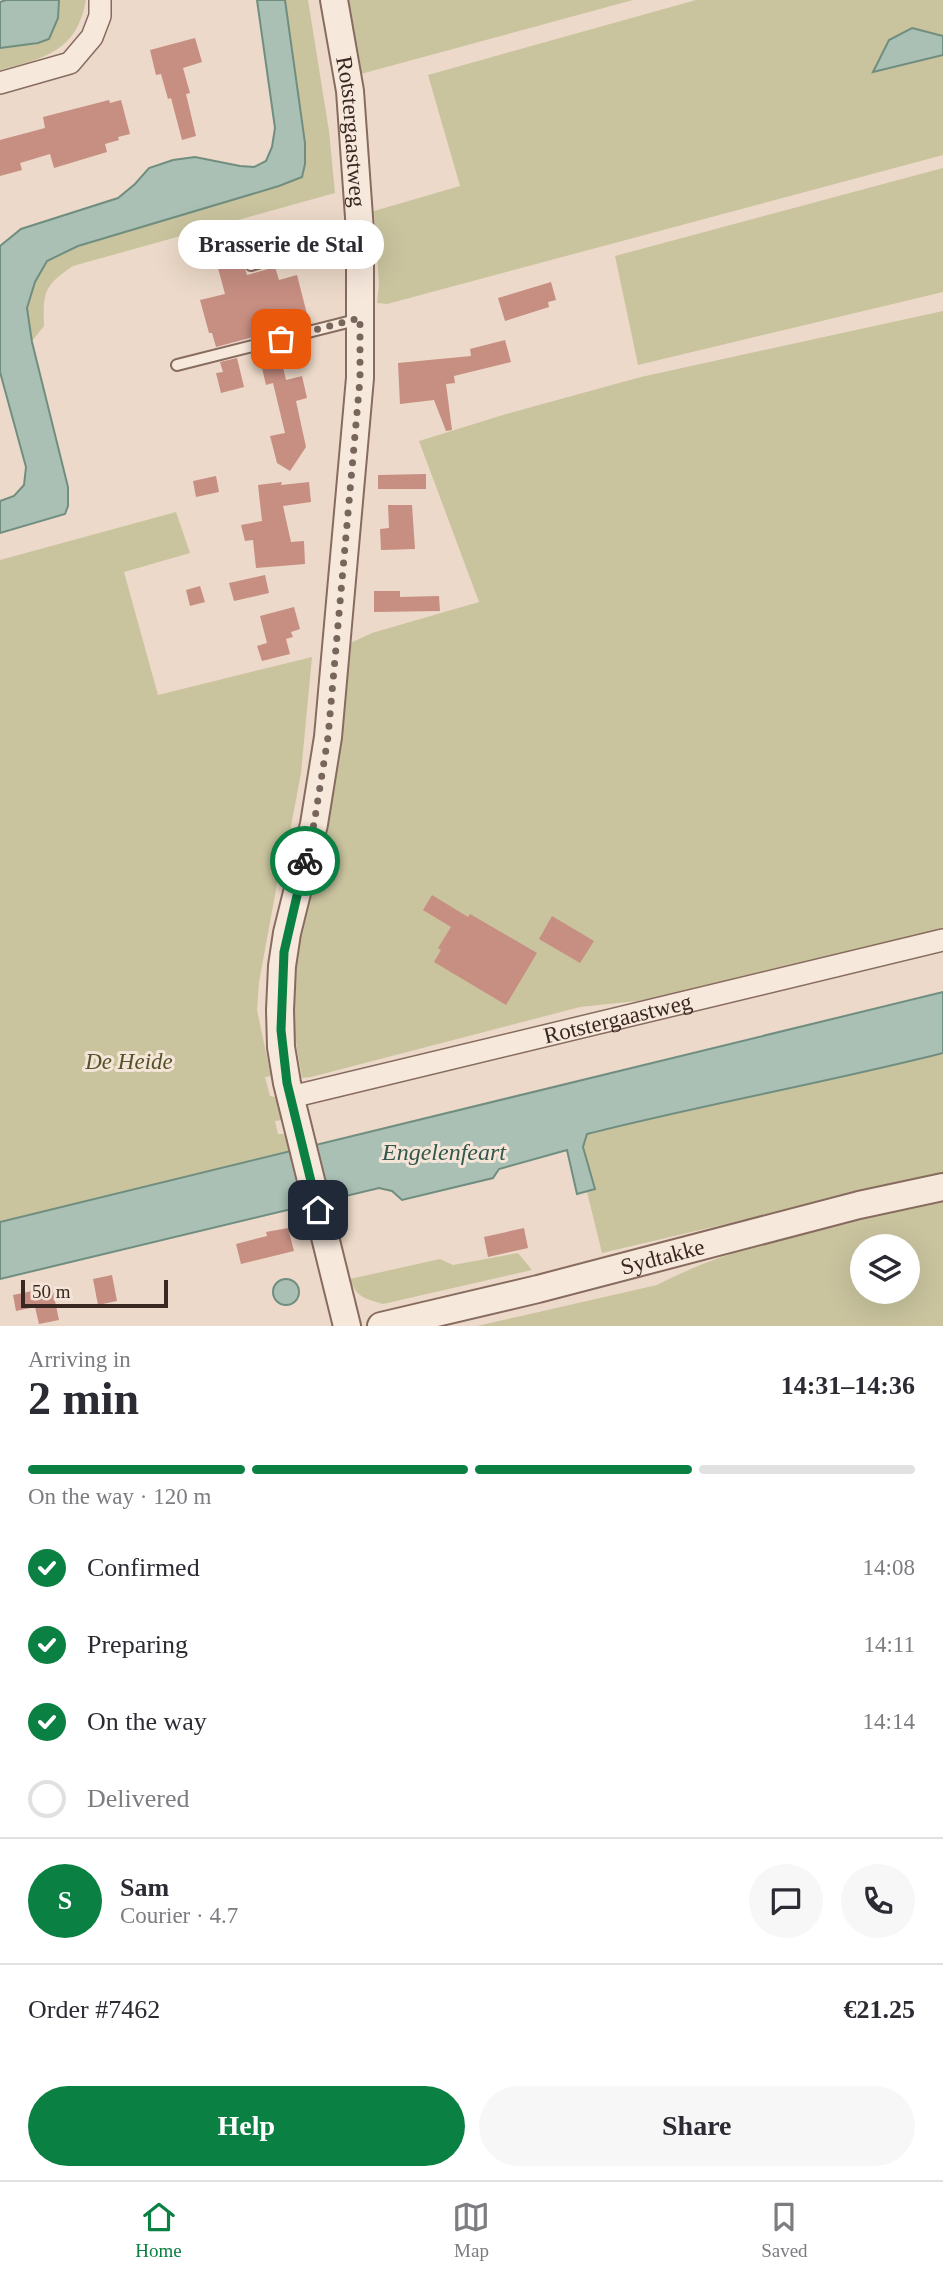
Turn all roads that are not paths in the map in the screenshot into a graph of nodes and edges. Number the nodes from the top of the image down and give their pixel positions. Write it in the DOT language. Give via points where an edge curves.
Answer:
graph roads {
  1 [pos="100,0"];
  2 [pos="334,0"];
  3 [pos="0,83"];
  4 [pos="360,231"];
  5 [pos="251,265"];
  6 [pos="360,318"];
  7 [pos="177,365"];
  8 [pos="943,940"];
  9 [pos="291,1097"];
  10 [pos="943,1186"];
  11 [pos="347,1326"];
  12 [pos="381,1326"];
  1 -- 3 [label="street" via="92,37 71,63"];
  2 -- 4 [label="street, Rotstergaastweg" via="350,91"];
  4 -- 5 [label="lane"];
  4 -- 6 [label="street, Rotstergaastweg"];
  6 -- 7 [label="lane"];
  6 -- 9 [label="street, Rotstergaastweg" via="360,379 328,737 282,966 281,1047"];
  8 -- 9 [label="street, Rotstergaastweg"];
  9 -- 11 [label="street, Rotstergaastweg"];
  10 -- 12 [label="street, Sydtakke"];
}
